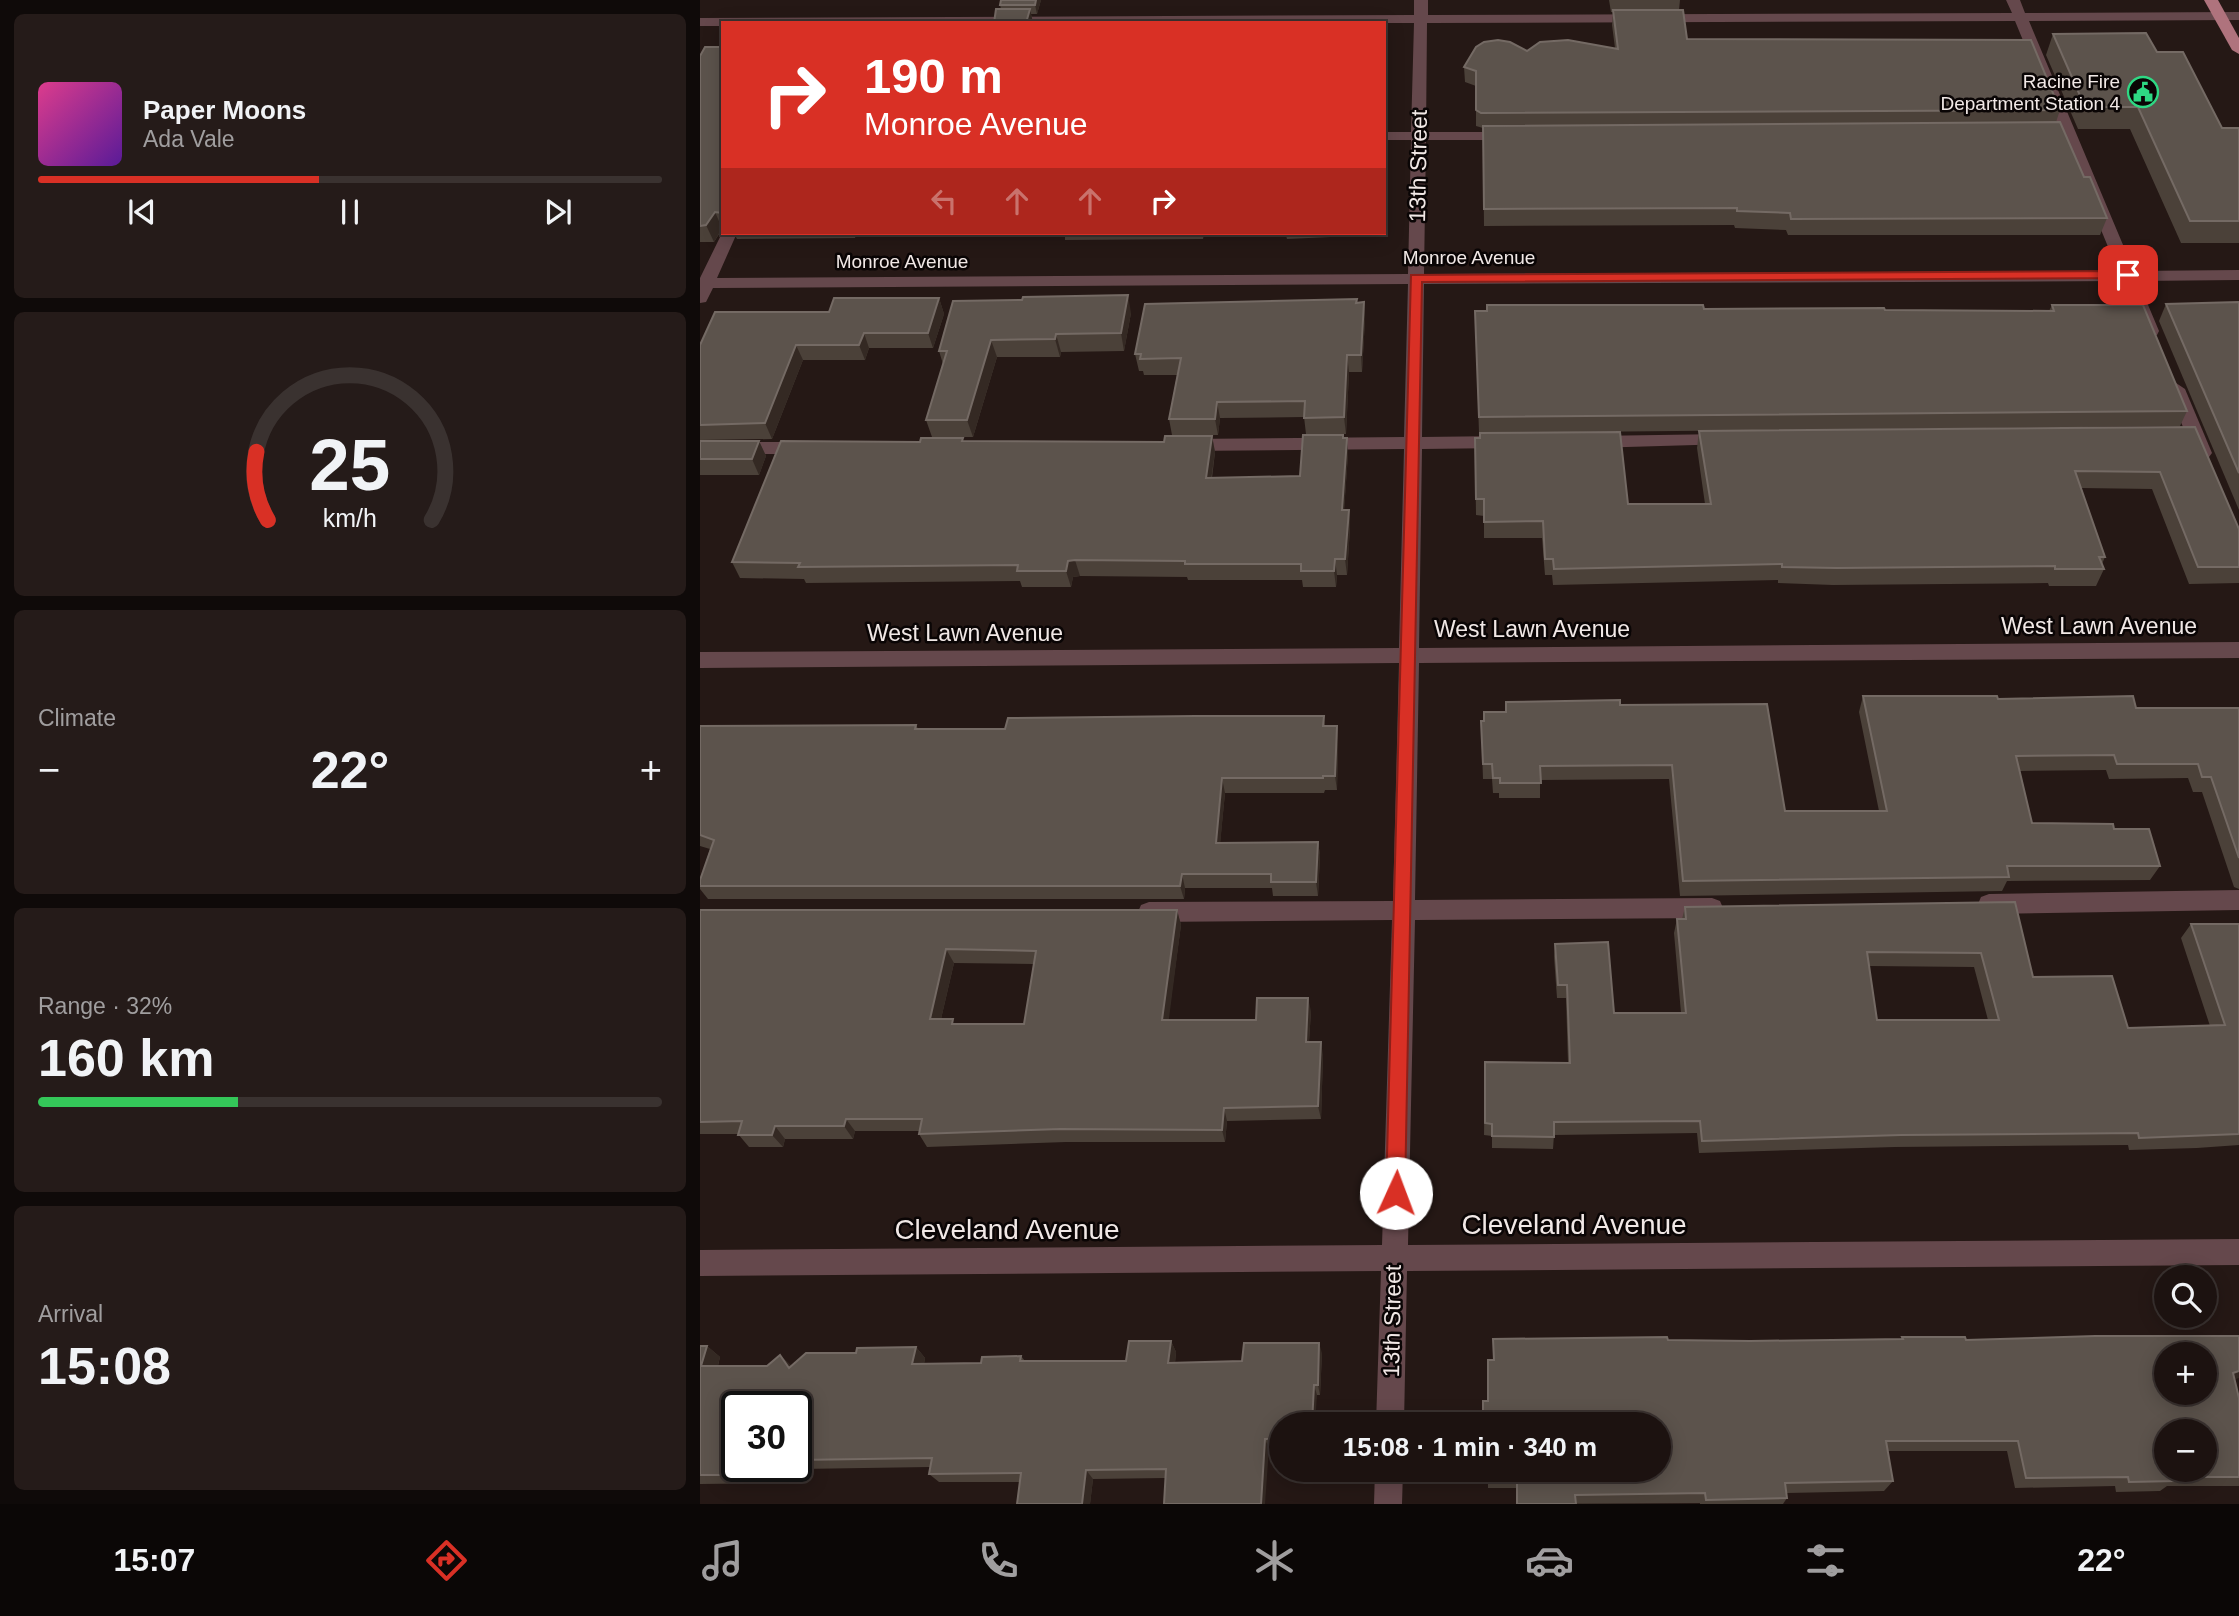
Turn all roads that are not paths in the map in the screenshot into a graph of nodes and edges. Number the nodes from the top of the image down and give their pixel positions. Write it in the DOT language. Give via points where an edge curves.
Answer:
graph roads {
  1 [pos="1752,0"];
  2 [pos="2013,0"];
  3 [pos="2211,0"];
  4 [pos="1421,9"];
  5 [pos="2220,16"];
  6 [pos="2239,16"];
  7 [pos="2020,17"];
  8 [pos="1755,18"];
  9 [pos="868,21"];
  10 [pos="700,22"];
  11 [pos="721,22"];
  12 [pos="2239,50"];
  13 [pos="1386,136"];
  14 [pos="1419,136"];
  15 [pos="1527,136"];
  16 [pos="728,235"];
  17 [pos="2128,275"];
  18 [pos="2239,275"];
  19 [pos="1416,278"];
  20 [pos="702,288"];
  21 [pos="2158,348"];
  22 [pos="2169,373"];
  23 [pos="1737,440"];
  24 [pos="1529,442"];
  25 [pos="1570,442"];
  26 [pos="1412,443"];
  27 [pos="1162,445"];
  28 [pos="826,447"];
  29 [pos="700,449"];
  30 [pos="2210,470"];
  31 [pos="2239,650"];
  32 [pos="1407,654"];
  33 [pos="700,660"];
  34 [pos="2239,900"];
  35 [pos="1961,904"];
  36 [pos="1740,907"];
  37 [pos="1130,912"];
  38 [pos="1404,912"];
  39 [pos="2239,1252"];
  40 [pos="1394,1257"];
  41 [pos="700,1263"];
  42 [pos="1390,1412"];
  43 [pos="1389,1482"];
  44 [pos="1388,1504"];
  1 -- 8 [label="street"];
  2 -- 7 [label="street"];
  3 -- 5 [label="main road"];
  4 -- 8 [label="street"];
  4 -- 9 [label="street"];
  4 -- 14 [label="street, 13th Street"];
  5 -- 6 [label="street"];
  5 -- 7 [label="street"];
  5 -- 12 [label="main road"];
  7 -- 8 [label="street"];
  7 -- 17 [label="street" via="2061,132"];
  10 -- 11 [label="street"];
  13 -- 14 [label="street"];
  14 -- 15 [label="street"];
  14 -- 19 [label="street, 13th Street"];
  16 -- 20 [label="street"];
  17 -- 18 [label="street, Monroe Avenue"];
  17 -- 19 [label="street, Monroe Avenue"];
  17 -- 21 [label="street"];
  19 -- 20 [label="street, Monroe Avenue"];
  19 -- 26 [label="street, 13th Street"];
  22 -- 30 [label="street" via="2189,435"];
  23 -- 25 [label="street"];
  24 -- 26 [label="street"];
  26 -- 27 [label="street"];
  26 -- 32 [label="street, 13th Street"];
  28 -- 29 [label="street"];
  31 -- 32 [label="street, West Lawn Avenue"];
  32 -- 33 [label="street, West Lawn Avenue"];
  32 -- 38 [label="street, 13th Street"];
  34 -- 35 [label="street"];
  36 -- 38 [label="street"];
  37 -- 38 [label="street"];
  38 -- 40 [label="street, 13th Street"];
  39 -- 40 [label="street, Cleveland Avenue"];
  40 -- 41 [label="street, Cleveland Avenue"];
  40 -- 42 [label="street, 13th Street"];
  43 -- 44 [label="street"];
}
